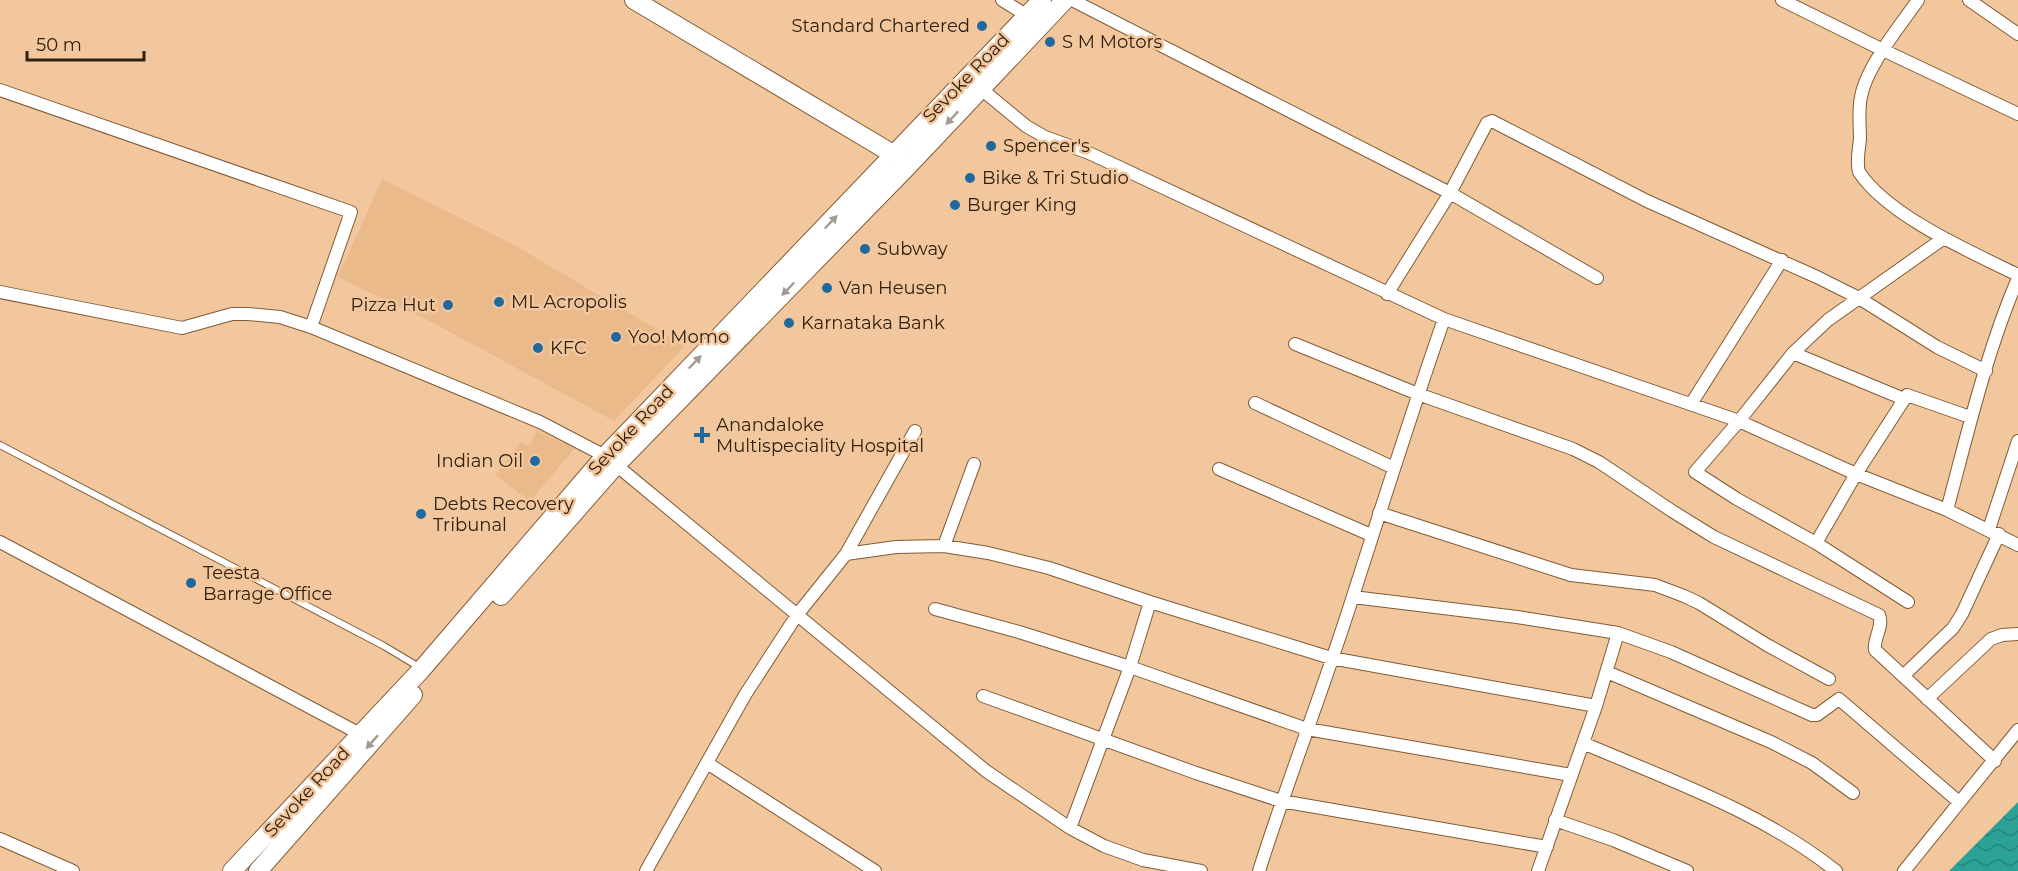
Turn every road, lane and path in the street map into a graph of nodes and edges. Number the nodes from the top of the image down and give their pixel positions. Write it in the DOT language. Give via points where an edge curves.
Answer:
graph roads {
  1 [pos="634,0"];
  2 [pos="1002,0"];
  3 [pos="1042,0"];
  4 [pos="1065,0"];
  5 [pos="1072,0"];
  6 [pos="1782,0"];
  7 [pos="1918,0"];
  8 [pos="1969,0"];
  9 [pos="1026,15"];
  10 [pos="2018,34"];
  11 [pos="1883,50"];
  12 [pos="980,88"];
  13 [pos="0,90"];
  14 [pos="2018,114"];
  15 [pos="893,154"];
  16 [pos="908,166"];
  17 [pos="875,188"];
  18 [pos="1450,193"];
  19 [pos="1944,238"];
  20 [pos="1782,260"];
  21 [pos="2018,277"];
  22 [pos="1597,278"];
  23 [pos="0,292"];
  24 [pos="1387,294"];
  25 [pos="1859,298"];
  26 [pos="1444,319"];
  27 [pos="311,327"];
  28 [pos="1295,344"];
  29 [pos="1793,353"];
  30 [pos="1986,370"];
  31 [pos="1418,394"];
  32 [pos="1904,399"];
  33 [pos="1255,403"];
  34 [pos="1691,405"];
  35 [pos="1970,417"];
  36 [pos="1739,421"];
  37 [pos="915,431"];
  38 [pos="2018,441"];
  39 [pos="0,445"];
  40 [pos="611,460"];
  41 [pos="974,464"];
  42 [pos="1394,468"];
  43 [pos="1218,469"];
  44 [pos="1856,474"];
  45 [pos="1947,510"];
  46 [pos="1379,513"];
  47 [pos="1994,531"];
  48 [pos="1371,535"];
  49 [pos="0,542"];
  50 [pos="1816,543"];
  51 [pos="2018,544"];
  52 [pos="944,546"];
  53 [pos="846,554"];
  54 [pos="1353,597"];
  55 [pos="1150,602"];
  56 [pos="1908,602"];
  57 [pos="935,609"];
  58 [pos="797,615"];
  59 [pos="1618,633"];
  60 [pos="2018,634"];
  61 [pos="1331,658"];
  62 [pos="1130,667"];
  63 [pos="422,669"];
  64 [pos="1607,672"];
  65 [pos="1903,676"];
  66 [pos="1829,679"];
  67 [pos="983,696"];
  68 [pos="1927,699"];
  69 [pos="1596,706"];
  70 [pos="1307,729"];
  71 [pos="2018,730"];
  72 [pos="360,734"];
  73 [pos="1103,740"];
  74 [pos="1582,743"];
  75 [pos="1995,761"];
  76 [pos="707,763"];
  77 [pos="1571,775"];
  78 [pos="1853,793"];
  79 [pos="1281,801"];
  80 [pos="1959,802"];
  81 [pos="1555,820"];
  82 [pos="1070,828"];
  83 [pos="0,839"];
  84 [pos="1547,847"];
  85 [pos="73,871"];
  86 [pos="232,871"];
  87 [pos="258,871"];
  88 [pos="646,871"];
  89 [pos="875,871"];
  90 [pos="1201,871"];
  91 [pos="1259,871"];
  92 [pos="1538,871"];
  93 [pos="1688,871"];
  94 [pos="1836,871"];
  95 [pos="1904,871"];
  1 -- 15 [label="main road"];
  2 -- 9 [label="street"];
  3 -- 9 [label="main road, Sevoke Road"];
  4 -- 12 [label="main road, Sevoke Road"];
  5 -- 18 [label="street"];
  6 -- 11 [label="street"];
  7 -- 11 [label="street"];
  8 -- 10 [label="street"];
  9 -- 15 [label="main road, Sevoke Road"];
  11 -- 14 [label="street"];
  11 -- 19 [label="street" via="1865,81 1860,99 1859,172 1888,202"];
  12 -- 16 [label="main road, Sevoke Road, one-way"];
  12 -- 24 [label="street" via="1026,126 1045,136 1089,153"];
  13 -- 27 [label="street" via="351,212"];
  15 -- 16 [label="main road"];
  15 -- 17 [label="main road, Sevoke Road"];
  16 -- 17 [label="main road, Sevoke Road"];
  17 -- 40 [label="main road, Sevoke Road"];
  18 -- 20 [label="street" via="1487,123 1492,121 1647,201"];
  18 -- 22 [label="street"];
  18 -- 24 [label="street"];
  19 -- 21 [label="street"];
  19 -- 25 [label="street"];
  20 -- 25 [label="street"];
  20 -- 34 [label="street"];
  21 -- 30 [label="street"];
  23 -- 27 [label="street" via="182,328 232,314 280,317"];
  24 -- 26 [label="street"];
  25 -- 29 [label="street"];
  25 -- 30 [label="street" via="1937,347"];
  26 -- 31 [label="street"];
  26 -- 34 [label="street"];
  27 -- 40 [label="street" via="540,422"];
  28 -- 31 [label="street"];
  29 -- 32 [label="street"];
  29 -- 36 [label="street"];
  30 -- 35 [label="street"];
  31 -- 42 [label="street"];
  31 -- 65 [label="street" via="1573,449 1714,537 1879,615 1874,648"];
  32 -- 35 [label="street" via="1910,394"];
  32 -- 44 [label="street"];
  33 -- 42 [label="street"];
  34 -- 36 [label="street"];
  35 -- 45 [label="street"];
  36 -- 44 [label="street"];
  36 -- 50 [label="street" via="1695,474"];
  37 -- 53 [label="street"];
  38 -- 47 [label="street"];
  39 -- 63 [label="lane"];
  40 -- 58 [label="street"];
  40 -- 63 [label="main road, Sevoke Road"];
  40 -- 87 [label="main road, Sevoke Road, one-way"];
  41 -- 52 [label="street"];
  42 -- 46 [label="street"];
  43 -- 48 [label="street"];
  44 -- 45 [label="street"];
  44 -- 50 [label="street"];
  45 -- 47 [label="street"];
  46 -- 48 [label="street"];
  46 -- 66 [label="street" via="1571,574 1655,585 1674,592 1700,603"];
  47 -- 51 [label="street"];
  47 -- 65 [label="street" via="1962,614 1953,628"];
  48 -- 54 [label="street"];
  49 -- 72 [label="street"];
  50 -- 56 [label="street"];
  52 -- 53 [label="street"];
  52 -- 55 [label="street" via="1048,568"];
  53 -- 58 [label="street"];
  54 -- 59 [label="street"];
  54 -- 61 [label="street"];
  55 -- 61 [label="street"];
  55 -- 62 [label="street"];
  57 -- 62 [label="street"];
  58 -- 76 [label="street"];
  58 -- 82 [label="street" via="986,771"];
  59 -- 64 [label="street"];
  59 -- 80 [label="street" via="1671,652 1812,715 1837,699 1842,700"];
  60 -- 68 [label="street" via="1991,639"];
  61 -- 69 [label="street"];
  61 -- 70 [label="street"];
  62 -- 70 [label="street"];
  62 -- 73 [label="street"];
  63 -- 72 [label="main road, Sevoke Road"];
  64 -- 69 [label="street"];
  64 -- 78 [label="street" via="1771,742 1812,763"];
  65 -- 68 [label="street"];
  67 -- 73 [label="street"];
  68 -- 75 [label="street"];
  69 -- 74 [label="street"];
  70 -- 77 [label="street"];
  70 -- 79 [label="street"];
  71 -- 75 [label="street"];
  72 -- 86 [label="main road, Sevoke Road"];
  73 -- 79 [label="street"];
  73 -- 82 [label="street"];
  74 -- 77 [label="street"];
  74 -- 94 [label="street" via="1738,810 1810,850"];
  75 -- 80 [label="street"];
  76 -- 88 [label="street"];
  76 -- 89 [label="street"];
  77 -- 81 [label="street"];
  79 -- 84 [label="street"];
  79 -- 91 [label="street"];
  80 -- 95 [label="street"];
  81 -- 84 [label="street"];
  81 -- 93 [label="street"];
  82 -- 90 [label="street" via="1143,860"];
  83 -- 85 [label="street"];
  84 -- 92 [label="street"];
}
